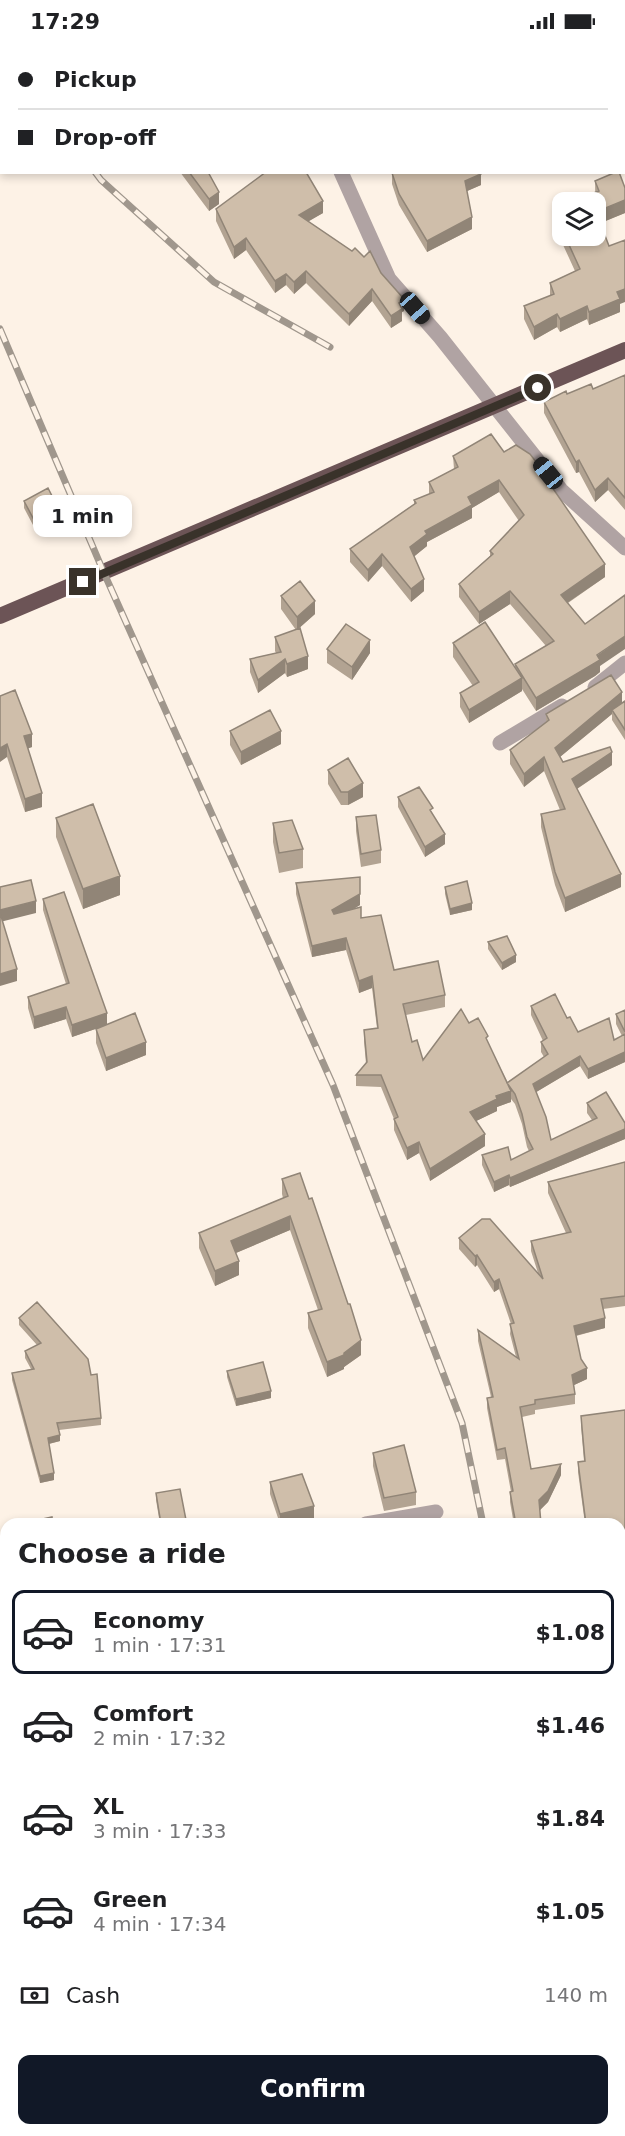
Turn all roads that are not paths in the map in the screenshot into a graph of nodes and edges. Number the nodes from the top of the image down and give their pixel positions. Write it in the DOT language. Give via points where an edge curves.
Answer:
graph roads {
  1 [pos="344,174"];
  2 [pos="625,350"];
  3 [pos="494,407"];
  4 [pos="625,548"];
  5 [pos="0,616"];
  6 [pos="625,663"];
  7 [pos="500,743"];
  8 [pos="436,1512"];
  9 [pos="401,1518"];
  1 -- 3 [label="street" via="389,279"];
  2 -- 3 [label="highway"];
  3 -- 4 [label="street" via="561,490"];
  3 -- 5 [label="highway"];
  6 -- 7 [label="street" via="601,684"];
  8 -- 9 [label="street"];
}
